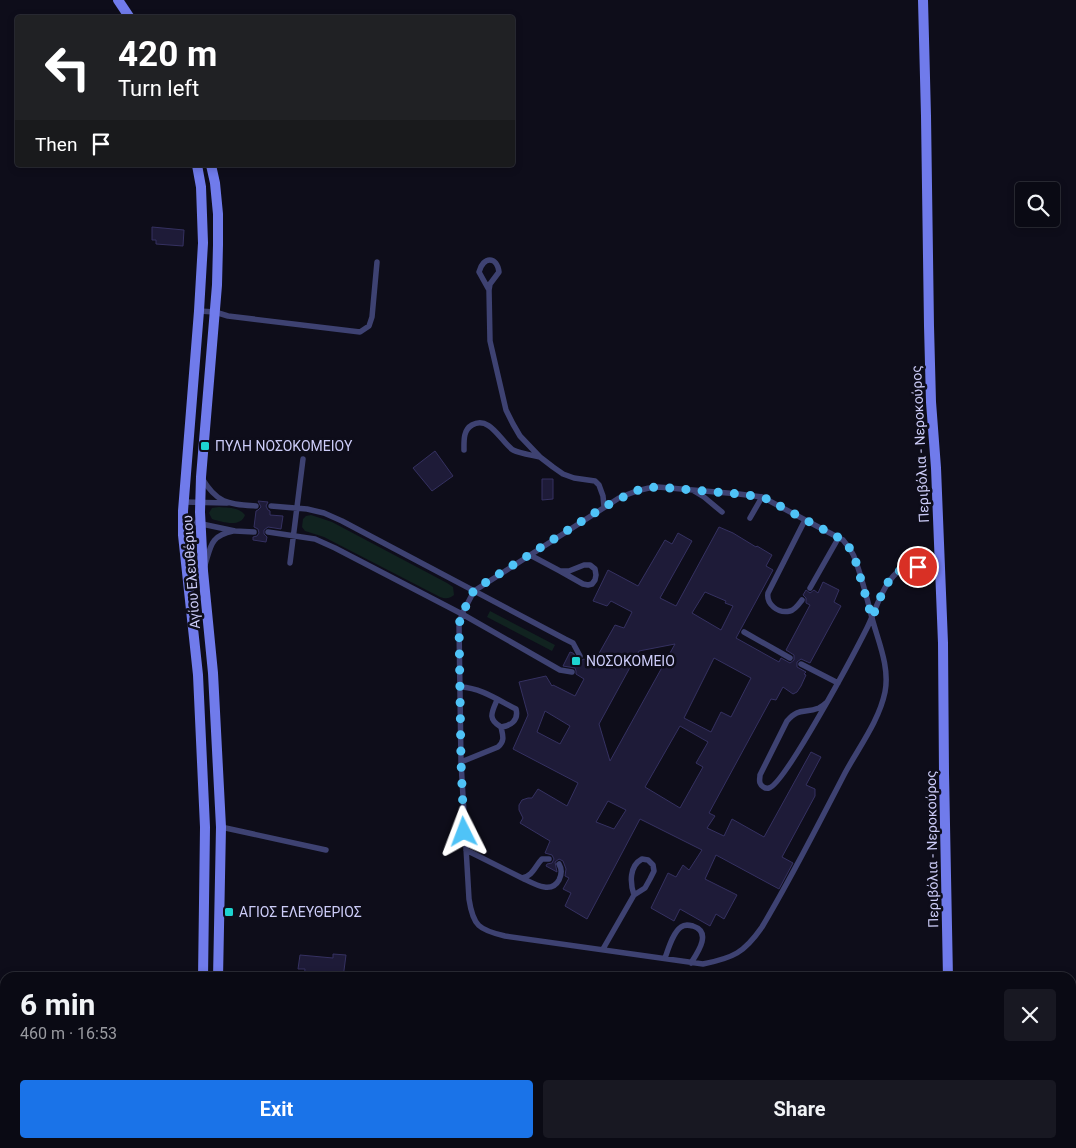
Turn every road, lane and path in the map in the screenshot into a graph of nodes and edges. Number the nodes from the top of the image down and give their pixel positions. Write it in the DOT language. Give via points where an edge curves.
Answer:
graph roads {
  1 [pos="118,0"];
  2 [pos="923,0"];
  3 [pos="128,15"];
  4 [pos="197,167"];
  5 [pos="211,167"];
  6 [pos="378,262"];
  7 [pos="489,290"];
  8 [pos="199,311"];
  9 [pos="215,312"];
  10 [pos="464,450"];
  11 [pos="540,457"];
  12 [pos="303,459"];
  13 [pos="201,478"];
  14 [pos="685,489"];
  15 [pos="762,497"];
  16 [pos="183,502"];
  17 [pos="201,502"];
  18 [pos="232,504"];
  19 [pos="256,506"];
  20 [pos="271,506"];
  21 [pos="604,507"];
  22 [pos="297,508"];
  23 [pos="722,512"];
  24 [pos="750,518"];
  25 [pos="183,520"];
  26 [pos="805,520"];
  27 [pos="200,524"];
  28 [pos="235,531"];
  29 [pos="254,532"];
  30 [pos="268,532"];
  31 [pos="294,536"];
  32 [pos="839,537"];
  33 [pos="530,555"];
  34 [pos="290,563"];
  35 [pos="940,566"];
  36 [pos="203,571"];
  37 [pos="560,571"];
  38 [pos="810,588"];
  39 [pos="474,590"];
  40 [pos="802,600"];
  41 [pos="462,614"];
  42 [pos="872,618"];
  43 [pos="744,632"];
  44 [pos="580,656"];
  45 [pos="790,658"];
  46 [pos="801,664"];
  47 [pos="572,672"];
  48 [pos="838,683"];
  49 [pos="461,687"];
  50 [pos="497,700"];
  51 [pos="826,703"];
  52 [pos="501,728"];
  53 [pos="461,762"];
  54 [pos="221,827"];
  55 [pos="326,850"];
  56 [pos="466,850"];
  57 [pos="549,859"];
  58 [pos="559,864"];
  59 [pos="522,878"];
  60 [pos="634,895"];
  61 [pos="603,949"];
  62 [pos="665,958"];
  63 [pos="692,963"];
  64 [pos="202,972"];
  65 [pos="218,972"];
  66 [pos="948,972"];
  1 -- 3 [label="main road"];
  2 -- 35 [label="main road, Περιβόλια - Νεροκούρος" via="931,383"];
  4 -- 8 [label="main road, Αγίου Ελευθέριου" via="203,243"];
  5 -- 9 [label="main road, Αγίου Ελευθέριου" via="218,214"];
  6 -- 9 [label="lane" via="372,317 369,326 360,332"];
  7 -- 7 [label="lane" via="499,272 494,261 489,260 481,265 479,272"];
  7 -- 11 [label="lane" via="490,341 506,410 520,436"];
  8 -- 9 [label="lane"];
  8 -- 16 [label="main road, Αγίου Ελευθέριου"];
  9 -- 13 [label="main road, Αγίου Ελευθέριου"];
  10 -- 11 [label="lane" via="468,428 482,423 512,449"];
  11 -- 21 [label="lane" via="563,474 595,481 600,485"];
  12 -- 22 [label="lane"];
  13 -- 17 [label="main road, Αγίου Ελευθέριου"];
  13 -- 18 [label="lane" via="217,497"];
  14 -- 15 [label="lane"];
  14 -- 21 [label="lane" via="644,488"];
  14 -- 23 [label="lane" via="704,497"];
  15 -- 24 [label="lane"];
  15 -- 26 [label="lane"];
  16 -- 17 [label="lane"];
  16 -- 25 [label="main road, Αγίου Ελευθέριου"];
  17 -- 18 [label="lane"];
  17 -- 27 [label="main road, Αγίου Ελευθέριου"];
  18 -- 19 [label="lane"];
  20 -- 22 [label="lane"];
  21 -- 33 [label="lane"];
  22 -- 31 [label="lane"];
  22 -- 39 [label="lane" via="324,513 342,521"];
  25 -- 27 [label="lane"];
  25 -- 64 [label="main road, Αγίου Ελευθέριου" via="198,675 205,827"];
  26 -- 32 [label="lane"];
  26 -- 40 [label="lane" via="767,598 772,606 786,612"];
  27 -- 28 [label="lane"];
  27 -- 36 [label="main road, Αγίου Ελευθέριου"];
  28 -- 29 [label="lane"];
  28 -- 36 [label="lane" via="214,539"];
  30 -- 31 [label="lane"];
  31 -- 34 [label="lane"];
  31 -- 41 [label="lane" via="315,539 335,548"];
  32 -- 38 [label="lane"];
  32 -- 42 [label="lane" via="848,545 855,559"];
  33 -- 37 [label="lane"];
  33 -- 39 [label="lane"];
  35 -- 42 [label="lane" via="897,572 884,590"];
  35 -- 66 [label="main road, Περιβόλια - Νεροκούρος"];
  36 -- 54 [label="main road, Αγίου Ελευθέριου" via="214,673"];
  37 -- 37 [label="lane" via="588,585 596,575 590,565"];
  39 -- 41 [label="lane"];
  39 -- 44 [label="lane" via="573,643"];
  41 -- 47 [label="lane" via="560,670"];
  41 -- 49 [label="lane" via="459,624"];
  42 -- 48 [label="lane"];
  42 -- 63 [label="lane" via="884,662 886,689 872,727 753,940 727,959"];
  43 -- 45 [label="lane"];
  46 -- 48 [label="lane"];
  48 -- 51 [label="lane"];
  49 -- 50 [label="lane" via="479,690"];
  49 -- 53 [label="lane"];
  50 -- 52 [label="lane" via="492,719"];
  50 -- 52 [label="lane" via="516,709 517,714 514,722"];
  51 -- 51 [label="lane" via="819,708 799,711 787,721 760,775 761,785 769,788 782,776"];
  52 -- 53 [label="lane" via="502,744"];
  53 -- 56 [label="lane"];
  54 -- 55 [label="lane"];
  54 -- 65 [label="main road, Αγίου Ελευθέριου"];
  56 -- 59 [label="lane"];
  56 -- 61 [label="lane" via="470,911 476,924 505,936"];
  57 -- 59 [label="lane" via="542,859 528,877"];
  58 -- 59 [label="lane" via="561,876 554,887 548,888"];
  60 -- 60 [label="lane" via="645,888 654,871 648,860 636,862 633,868 630,882"];
  60 -- 61 [label="lane"];
  61 -- 62 [label="lane"];
  62 -- 63 [label="lane"];
  62 -- 63 [label="lane" via="677,931 686,925 692,926 698,928 703,939"];
}
